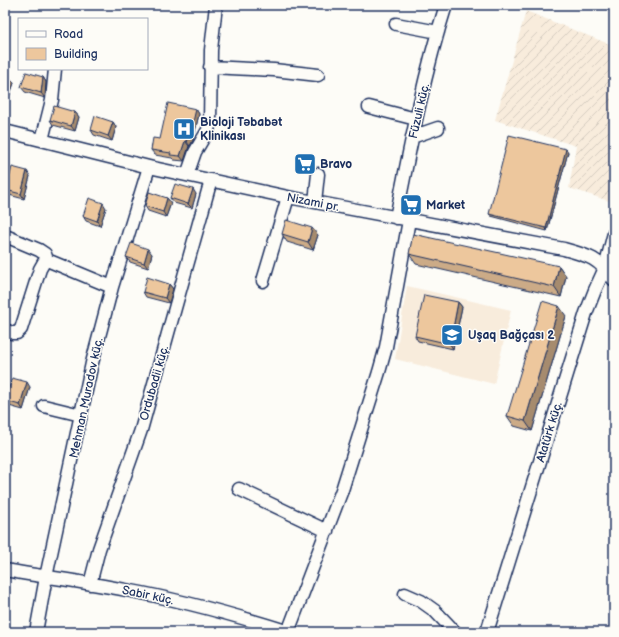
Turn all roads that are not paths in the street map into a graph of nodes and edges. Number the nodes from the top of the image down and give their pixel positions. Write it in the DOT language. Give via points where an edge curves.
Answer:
graph roads {
  1 [pos="216,5"];
  2 [pos="446,5"];
  3 [pos="396,24"];
  4 [pos="438,32"];
  5 [pos="210,67"];
  6 [pos="55,70"];
  7 [pos="318,75"];
  8 [pos="369,107"];
  9 [pos="416,119"];
  10 [pos="438,128"];
  11 [pos="5,131"];
  12 [pos="412,137"];
  13 [pos="42,140"];
  14 [pos="149,167"];
  15 [pos="318,174"];
  16 [pos="187,175"];
  17 [pos="211,180"];
  18 [pos="288,197"];
  19 [pos="315,202"];
  20 [pos="396,218"];
  21 [pos="410,220"];
  22 [pos="614,233"];
  23 [pos="8,237"];
  24 [pos="47,260"];
  25 [pos="605,268"];
  26 [pos="614,280"];
  27 [pos="263,281"];
  28 [pos="112,287"];
  29 [pos="5,330"];
  30 [pos="44,406"];
  31 [pos="82,415"];
  32 [pos="239,489"];
  33 [pos="327,531"];
  34 [pos="5,570"];
  35 [pos="46,577"];
  36 [pos="90,584"];
  37 [pos="405,594"];
  38 [pos="36,632"];
  39 [pos="289,632"];
  40 [pos="455,632"];
  41 [pos="487,632"];
  1 -- 5 [label="street"];
  2 -- 4 [label="street, Füzuli küç."];
  3 -- 4 [label="street"];
  4 -- 9 [label="street, Füzuli küç."];
  5 -- 7 [label="street"];
  5 -- 16 [label="street" via="210,123"];
  6 -- 13 [label="street" via="52,100"];
  8 -- 9 [label="street"];
  9 -- 12 [label="street, Füzuli küç."];
  10 -- 12 [label="street"];
  11 -- 13 [label="street, Nizami pr."];
  12 -- 20 [label="street, Füzuli küç."];
  13 -- 14 [label="street, Nizami pr."];
  14 -- 16 [label="street, Nizami pr."];
  14 -- 28 [label="street, Mehman Muradov küç."];
  15 -- 19 [label="street"];
  16 -- 17 [label="street, Nizami pr."];
  17 -- 18 [label="street, Nizami pr."];
  17 -- 36 [label="street, Ordubadii küç." via="143,422 99,549"];
  18 -- 19 [label="street, Nizami pr."];
  18 -- 27 [label="street"];
  19 -- 20 [label="street, Nizami pr."];
  20 -- 21 [label="street, Nizami pr."];
  21 -- 25 [label="street, Nizami pr." via="564,249 586,255"];
  21 -- 33 [label="street" via="384,354"];
  22 -- 25 [label="street, Atatürk küç."];
  23 -- 24 [label="street" via="39,250 45,254"];
  24 -- 28 [label="street"];
  24 -- 29 [label="street" via="40,269 20,328 17,333"];
  25 -- 26 [label="street, Nizami pr."];
  25 -- 41 [label="street, Atatürk küç." via="586,313"];
  28 -- 31 [label="street, Mehman Muradov küç." via="92,363"];
  30 -- 31 [label="street"];
  31 -- 35 [label="street, Mehman Muradov küç."];
  32 -- 33 [label="street"];
  33 -- 39 [label="street"];
  34 -- 35 [label="street, Sabir küç."];
  35 -- 36 [label="street, Sabir küç."];
  35 -- 38 [label="street, Mehman Muradov küç."];
  36 -- 39 [label="street, Sabir küç." via="201,607"];
  37 -- 40 [label="street" via="435,611"];
}
